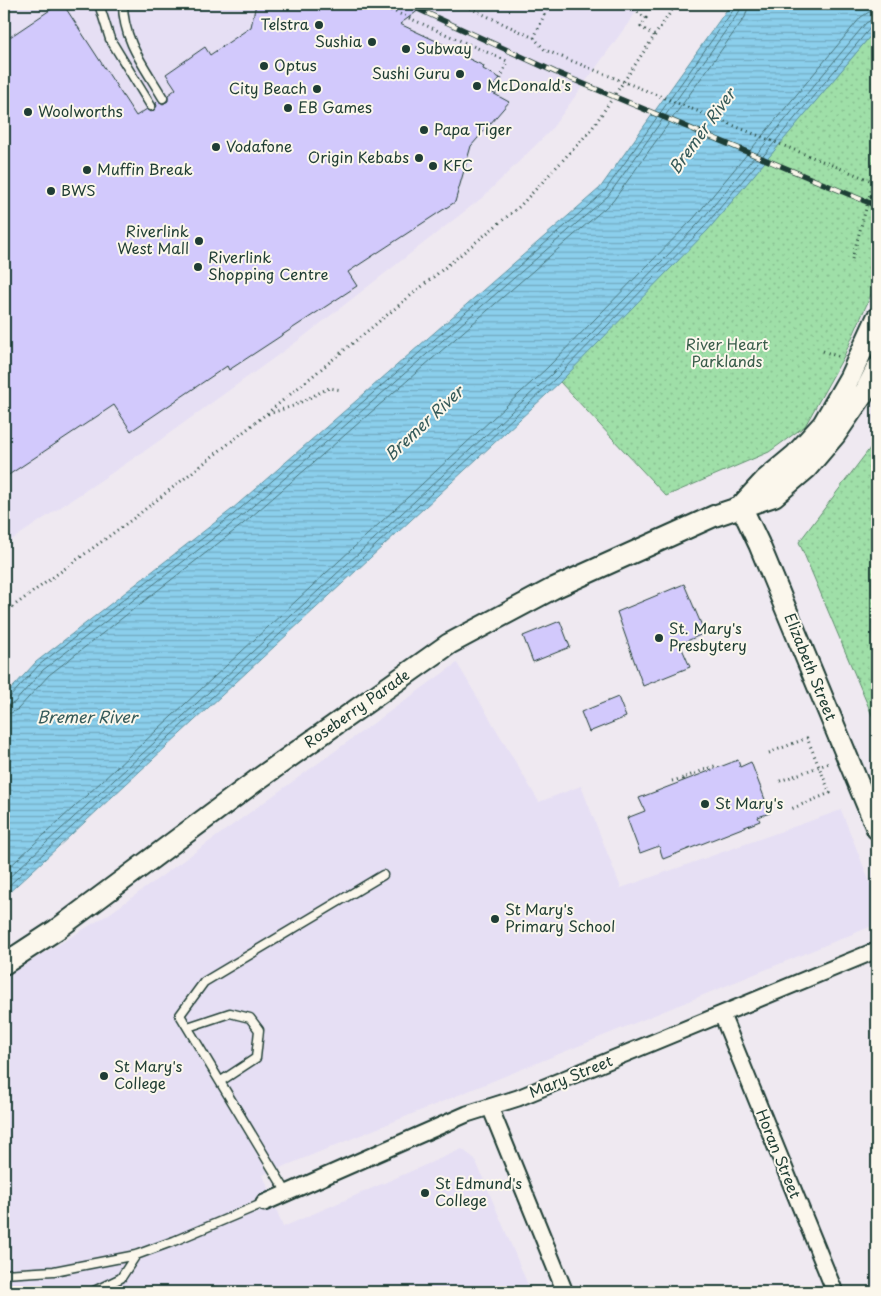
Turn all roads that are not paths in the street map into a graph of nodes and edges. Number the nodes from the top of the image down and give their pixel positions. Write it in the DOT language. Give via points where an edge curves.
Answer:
graph roads {
  1 [pos="99,4"];
  2 [pos="123,4"];
  3 [pos="163,98"];
  4 [pos="151,106"];
  5 [pos="877,318"];
  6 [pos="862,353"];
  7 [pos="877,368"];
  8 [pos="741,506"];
  9 [pos="877,829"];
  10 [pos="383,875"];
  11 [pos="877,950"];
  12 [pos="4,964"];
  13 [pos="722,1015"];
  14 [pos="188,1027"];
  15 [pos="220,1080"];
  16 [pos="490,1107"];
  17 [pos="287,1193"];
  18 [pos="264,1203"];
  19 [pos="136,1255"];
  20 [pos="4,1274"];
  21 [pos="112,1283"];
  22 [pos="92,1292"];
  23 [pos="116,1292"];
  24 [pos="566,1292"];
  25 [pos="834,1292"];
  1 -- 4 [label="lane" via="110,39"];
  2 -- 3 [label="lane" via="128,39"];
  5 -- 6 [label="street"];
  6 -- 7 [label="street"];
  6 -- 8 [label="street" via="832,409 811,439"];
  7 -- 8 [label="street, Roseberry Parade" via="835,435 806,468 774,496"];
  8 -- 9 [label="street, Elizabeth Street"];
  8 -- 12 [label="street, Roseberry Parade" via="554,588 449,644 256,780 56,930"];
  10 -- 14 [label="lane" via="204,982 180,1016"];
  11 -- 13 [label="street, Mary Street"];
  13 -- 16 [label="street, Mary Street"];
  13 -- 25 [label="street, Horan Street"];
  14 -- 15 [label="lane"];
  14 -- 15 [label="lane" via="230,1013 250,1018 259,1030 256,1058"];
  15 -- 17 [label="lane"];
  16 -- 17 [label="street, Mary Street" via="467,1114"];
  16 -- 24 [label="street"];
  17 -- 18 [label="street, Mary Street"];
  18 -- 19 [label="lane"];
  19 -- 20 [label="lane" via="54,1270"];
  19 -- 21 [label="lane" via="121,1278"];
  21 -- 22 [label="lane"];
  21 -- 23 [label="lane"];
}
